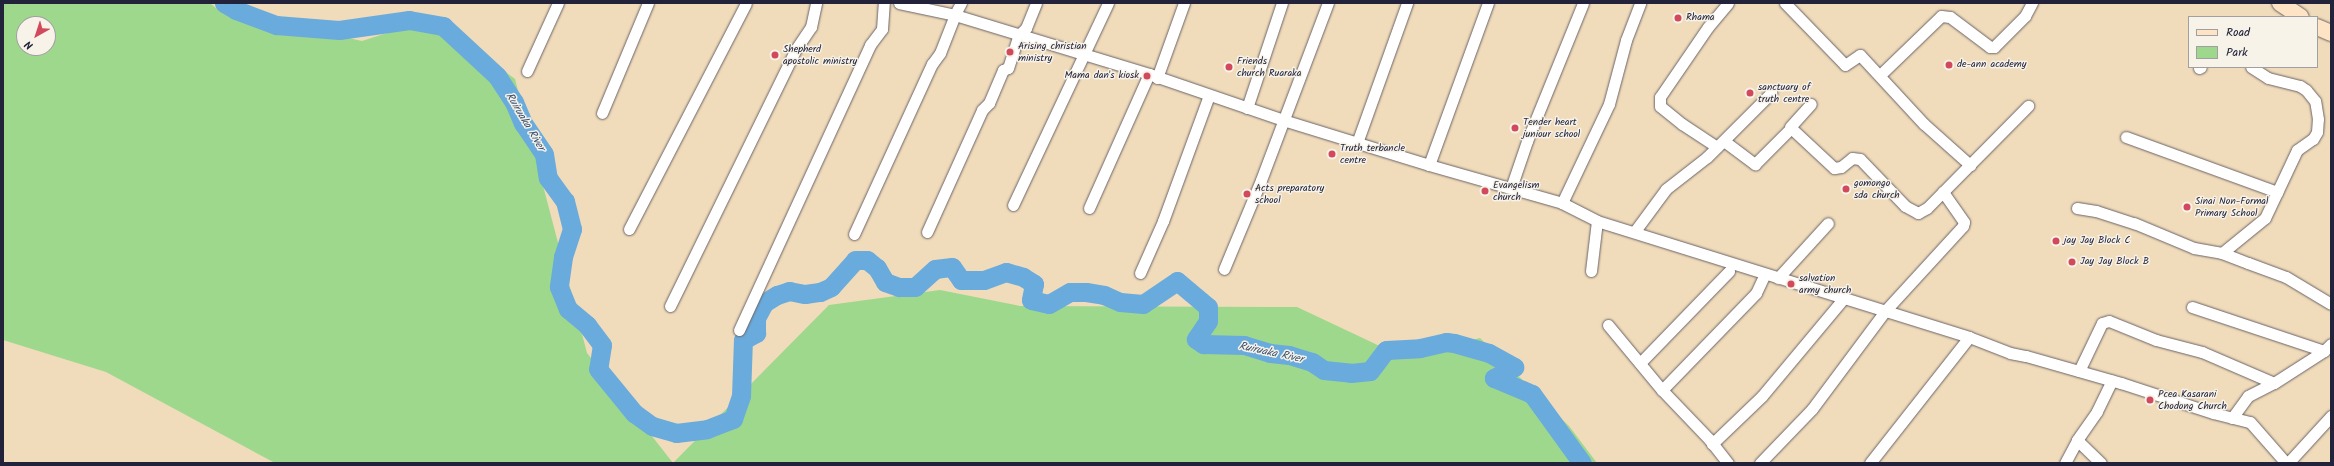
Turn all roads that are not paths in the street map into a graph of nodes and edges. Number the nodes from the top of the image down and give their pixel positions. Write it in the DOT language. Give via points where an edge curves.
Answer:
graph roads {
  1 [pos="558,3"];
  2 [pos="648,3"];
  3 [pos="746,3"];
  4 [pos="816,3"];
  5 [pos="884,3"];
  6 [pos="899,3"];
  7 [pos="961,3"];
  8 [pos="1036,3"];
  9 [pos="1108,3"];
  10 [pos="1184,3"];
  11 [pos="1282,3"];
  12 [pos="1328,3"];
  13 [pos="1407,3"];
  14 [pos="1488,3"];
  15 [pos="1583,3"];
  16 [pos="1640,3"];
  17 [pos="1728,3"];
  18 [pos="1785,3"];
  19 [pos="2032,3"];
  20 [pos="2280,3"];
  21 [pos="955,15"];
  22 [pos="2300,16"];
  23 [pos="2318,28"];
  24 [pos="2331,34"];
  25 [pos="1019,35"];
  26 [pos="1083,55"];
  27 [pos="2253,68"];
  28 [pos="527,71"];
  29 [pos="1880,75"];
  30 [pos="1153,76"];
  31 [pos="1771,93"];
  32 [pos="1209,95"];
  33 [pos="1811,104"];
  34 [pos="2028,106"];
  35 [pos="1247,108"];
  36 [pos="602,113"];
  37 [pos="1283,120"];
  38 [pos="1790,127"];
  39 [pos="2126,137"];
  40 [pos="1357,143"];
  41 [pos="1720,144"];
  42 [pos="1430,165"];
  43 [pos="1970,165"];
  44 [pos="1511,188"];
  45 [pos="1943,192"];
  46 [pos="2277,192"];
  47 [pos="1562,203"];
  48 [pos="1013,205"];
  49 [pos="1089,208"];
  50 [pos="2077,208"];
  51 [pos="1597,221"];
  52 [pos="1828,223"];
  53 [pos="629,229"];
  54 [pos="1635,231"];
  55 [pos="927,232"];
  56 [pos="854,234"];
  57 [pos="2222,253"];
  58 [pos="1224,270"];
  59 [pos="1591,271"];
  60 [pos="1728,272"];
  61 [pos="1140,273"];
  62 [pos="1765,274"];
  63 [pos="1778,278"];
  64 [pos="1844,298"];
  65 [pos="2331,304"];
  66 [pos="670,306"];
  67 [pos="2192,306"];
  68 [pos="1885,311"];
  69 [pos="1608,325"];
  70 [pos="739,330"];
  71 [pos="1969,337"];
  72 [pos="2328,348"];
  73 [pos="1640,363"];
  74 [pos="2079,371"];
  75 [pos="2112,380"];
  76 [pos="2274,383"];
  77 [pos="1662,390"];
  78 [pos="2331,416"];
  79 [pos="2232,418"];
  80 [pos="2077,440"];
  81 [pos="1712,444"];
  82 [pos="1728,463"];
  83 [pos="1760,463"];
  84 [pos="1870,463"];
  85 [pos="2065,463"];
  86 [pos="2101,463"];
  87 [pos="2287,463"];
  1 -- 28 [label="street"];
  2 -- 36 [label="street"];
  3 -- 53 [label="street"];
  4 -- 66 [label="street" via="811,27 796,49"];
  5 -- 70 [label="street" via="882,29 866,52"];
  6 -- 21 [label="street"];
  7 -- 21 [label="street"];
  8 -- 25 [label="street" via="1026,28"];
  9 -- 26 [label="street"];
  10 -- 30 [label="street"];
  11 -- 35 [label="street"];
  12 -- 37 [label="street"];
  13 -- 40 [label="street"];
  14 -- 42 [label="street"];
  15 -- 44 [label="street" via="1527,141"];
  16 -- 47 [label="street" via="1626,40 1609,104"];
  17 -- 41 [label="street" via="1708,27 1660,97 1660,106 1682,124"];
  18 -- 29 [label="street" via="1844,64 1860,54"];
  19 -- 29 [label="street" via="2025,16 1994,47 1990,47 1950,18 1941,16"];
  20 -- 22 [label="street"];
  21 -- 25 [label="street"];
  21 -- 56 [label="street" via="940,53 932,64"];
  23 -- 24 [label="street"];
  25 -- 26 [label="street"];
  25 -- 55 [label="street" via="1008,68 1003,70 990,104 982,110"];
  26 -- 30 [label="street"];
  26 -- 48 [label="street"];
  27 -- 46 [label="street" via="2268,78 2300,86 2310,94 2316,105 2318,132 2313,139 2297,150"];
  29 -- 43 [label="street" via="1924,124"];
  30 -- 32 [label="street"];
  30 -- 49 [label="street"];
  31 -- 41 [label="street"];
  32 -- 35 [label="street"];
  32 -- 61 [label="street" via="1163,221"];
  33 -- 38 [label="street"];
  34 -- 43 [label="street"];
  35 -- 37 [label="street"];
  37 -- 40 [label="street"];
  37 -- 58 [label="street"];
  38 -- 41 [label="street" via="1755,164"];
  38 -- 45 [label="street" via="1834,168 1841,167 1852,158 1860,159 1912,211 1922,212"];
  39 -- 46 [label="street"];
  40 -- 42 [label="street"];
  41 -- 54 [label="street" via="1666,189"];
  42 -- 44 [label="street"];
  43 -- 45 [label="street"];
  44 -- 47 [label="street"];
  45 -- 68 [label="street" via="1964,222 1963,226"];
  46 -- 57 [label="street" via="2265,218"];
  47 -- 51 [label="street"];
  50 -- 57 [label="street" via="2134,223 2194,248"];
  51 -- 54 [label="street"];
  51 -- 59 [label="street"];
  52 -- 63 [label="street"];
  54 -- 62 [label="street"];
  57 -- 65 [label="street" via="2286,277"];
  60 -- 73 [label="street"];
  62 -- 63 [label="street"];
  62 -- 77 [label="street" via="1756,293"];
  63 -- 64 [label="street"];
  64 -- 68 [label="street"];
  64 -- 81 [label="street" via="1762,396"];
  67 -- 72 [label="street"];
  68 -- 71 [label="street"];
  68 -- 83 [label="street" via="1812,408"];
  69 -- 73 [label="street"];
  71 -- 74 [label="street" via="2010,353"];
  71 -- 84 [label="street"];
  72 -- 76 [label="street"];
  73 -- 77 [label="street"];
  74 -- 75 [label="street"];
  74 -- 76 [label="street" via="2102,323 2109,321 2156,340 2202,352"];
  75 -- 79 [label="street"];
  75 -- 80 [label="street" via="2097,411"];
  76 -- 79 [label="street" via="2248,396"];
  77 -- 82 [label="street" via="1710,440"];
  78 -- 87 [label="street"];
  79 -- 87 [label="street" via="2250,422"];
  80 -- 85 [label="street"];
  80 -- 86 [label="street"];
}
